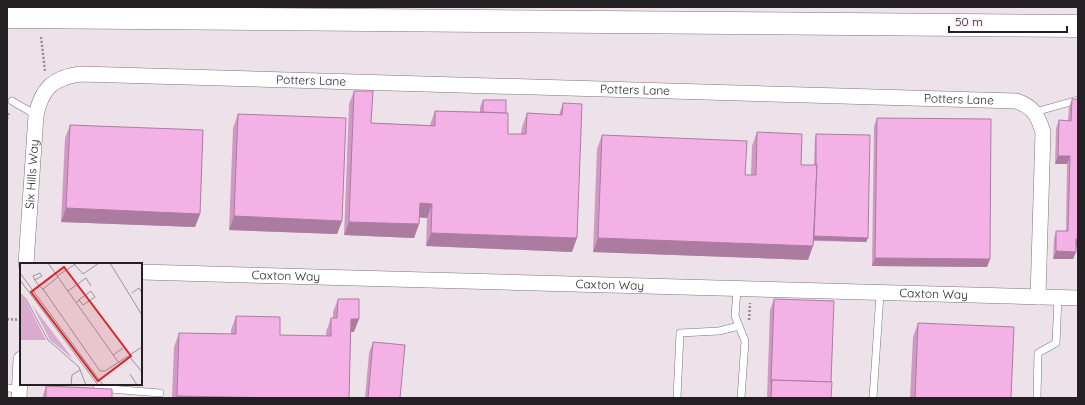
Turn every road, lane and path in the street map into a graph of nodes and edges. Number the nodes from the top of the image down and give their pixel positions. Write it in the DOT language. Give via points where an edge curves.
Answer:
graph roads {
  1 [pos="7,17"];
  2 [pos="1078,26"];
  3 [pos="41,37"];
  4 [pos="48,88"];
  5 [pos="1078,100"];
  6 [pos="12,101"];
  7 [pos="1035,112"];
  8 [pos="36,115"];
  9 [pos="26,263"];
  10 [pos="142,272"];
  11 [pos="737,289"];
  12 [pos="880,294"];
  13 [pos="1038,298"];
  14 [pos="1058,298"];
  15 [pos="1078,298"];
  16 [pos="7,319"];
  17 [pos="20,320"];
  18 [pos="739,326"];
  19 [pos="20,364"];
  20 [pos="109,386"];
  21 [pos="89,388"];
  22 [pos="15,392"];
  23 [pos="160,393"];
  24 [pos="677,398"];
  25 [pos="741,398"];
  26 [pos="873,398"];
  27 [pos="1037,398"];
  1 -- 2 [label="highway"];
  3 -- 4 [label="path"];
  4 -- 7 [label="street, Potters Lane" via="56,81 80,74 1016,101 1026,104"];
  4 -- 8 [label="street, Six Hills Way" via="42,95"];
  5 -- 7 [label="lane"];
  6 -- 8 [label="lane"];
  7 -- 13 [label="street" via="1043,132"];
  8 -- 9 [label="street, Six Hills Way"];
  10 -- 11 [label="street, Caxton Way"];
  11 -- 12 [label="street, Caxton Way"];
  11 -- 18 [label="lane" via="735,316"];
  12 -- 13 [label="street, Caxton Way"];
  12 -- 26 [label="lane"];
  13 -- 14 [label="street, Caxton Way"];
  14 -- 15 [label="street, Caxton Way"];
  14 -- 27 [label="lane" via="1056,343 1038,353"];
  16 -- 17 [label="path"];
  18 -- 24 [label="lane" via="719,331 680,333"];
  18 -- 25 [label="lane" via="745,341"];
  19 -- 22 [label="street"];
  20 -- 21 [label="lane"];
  20 -- 23 [label="lane"];
}
